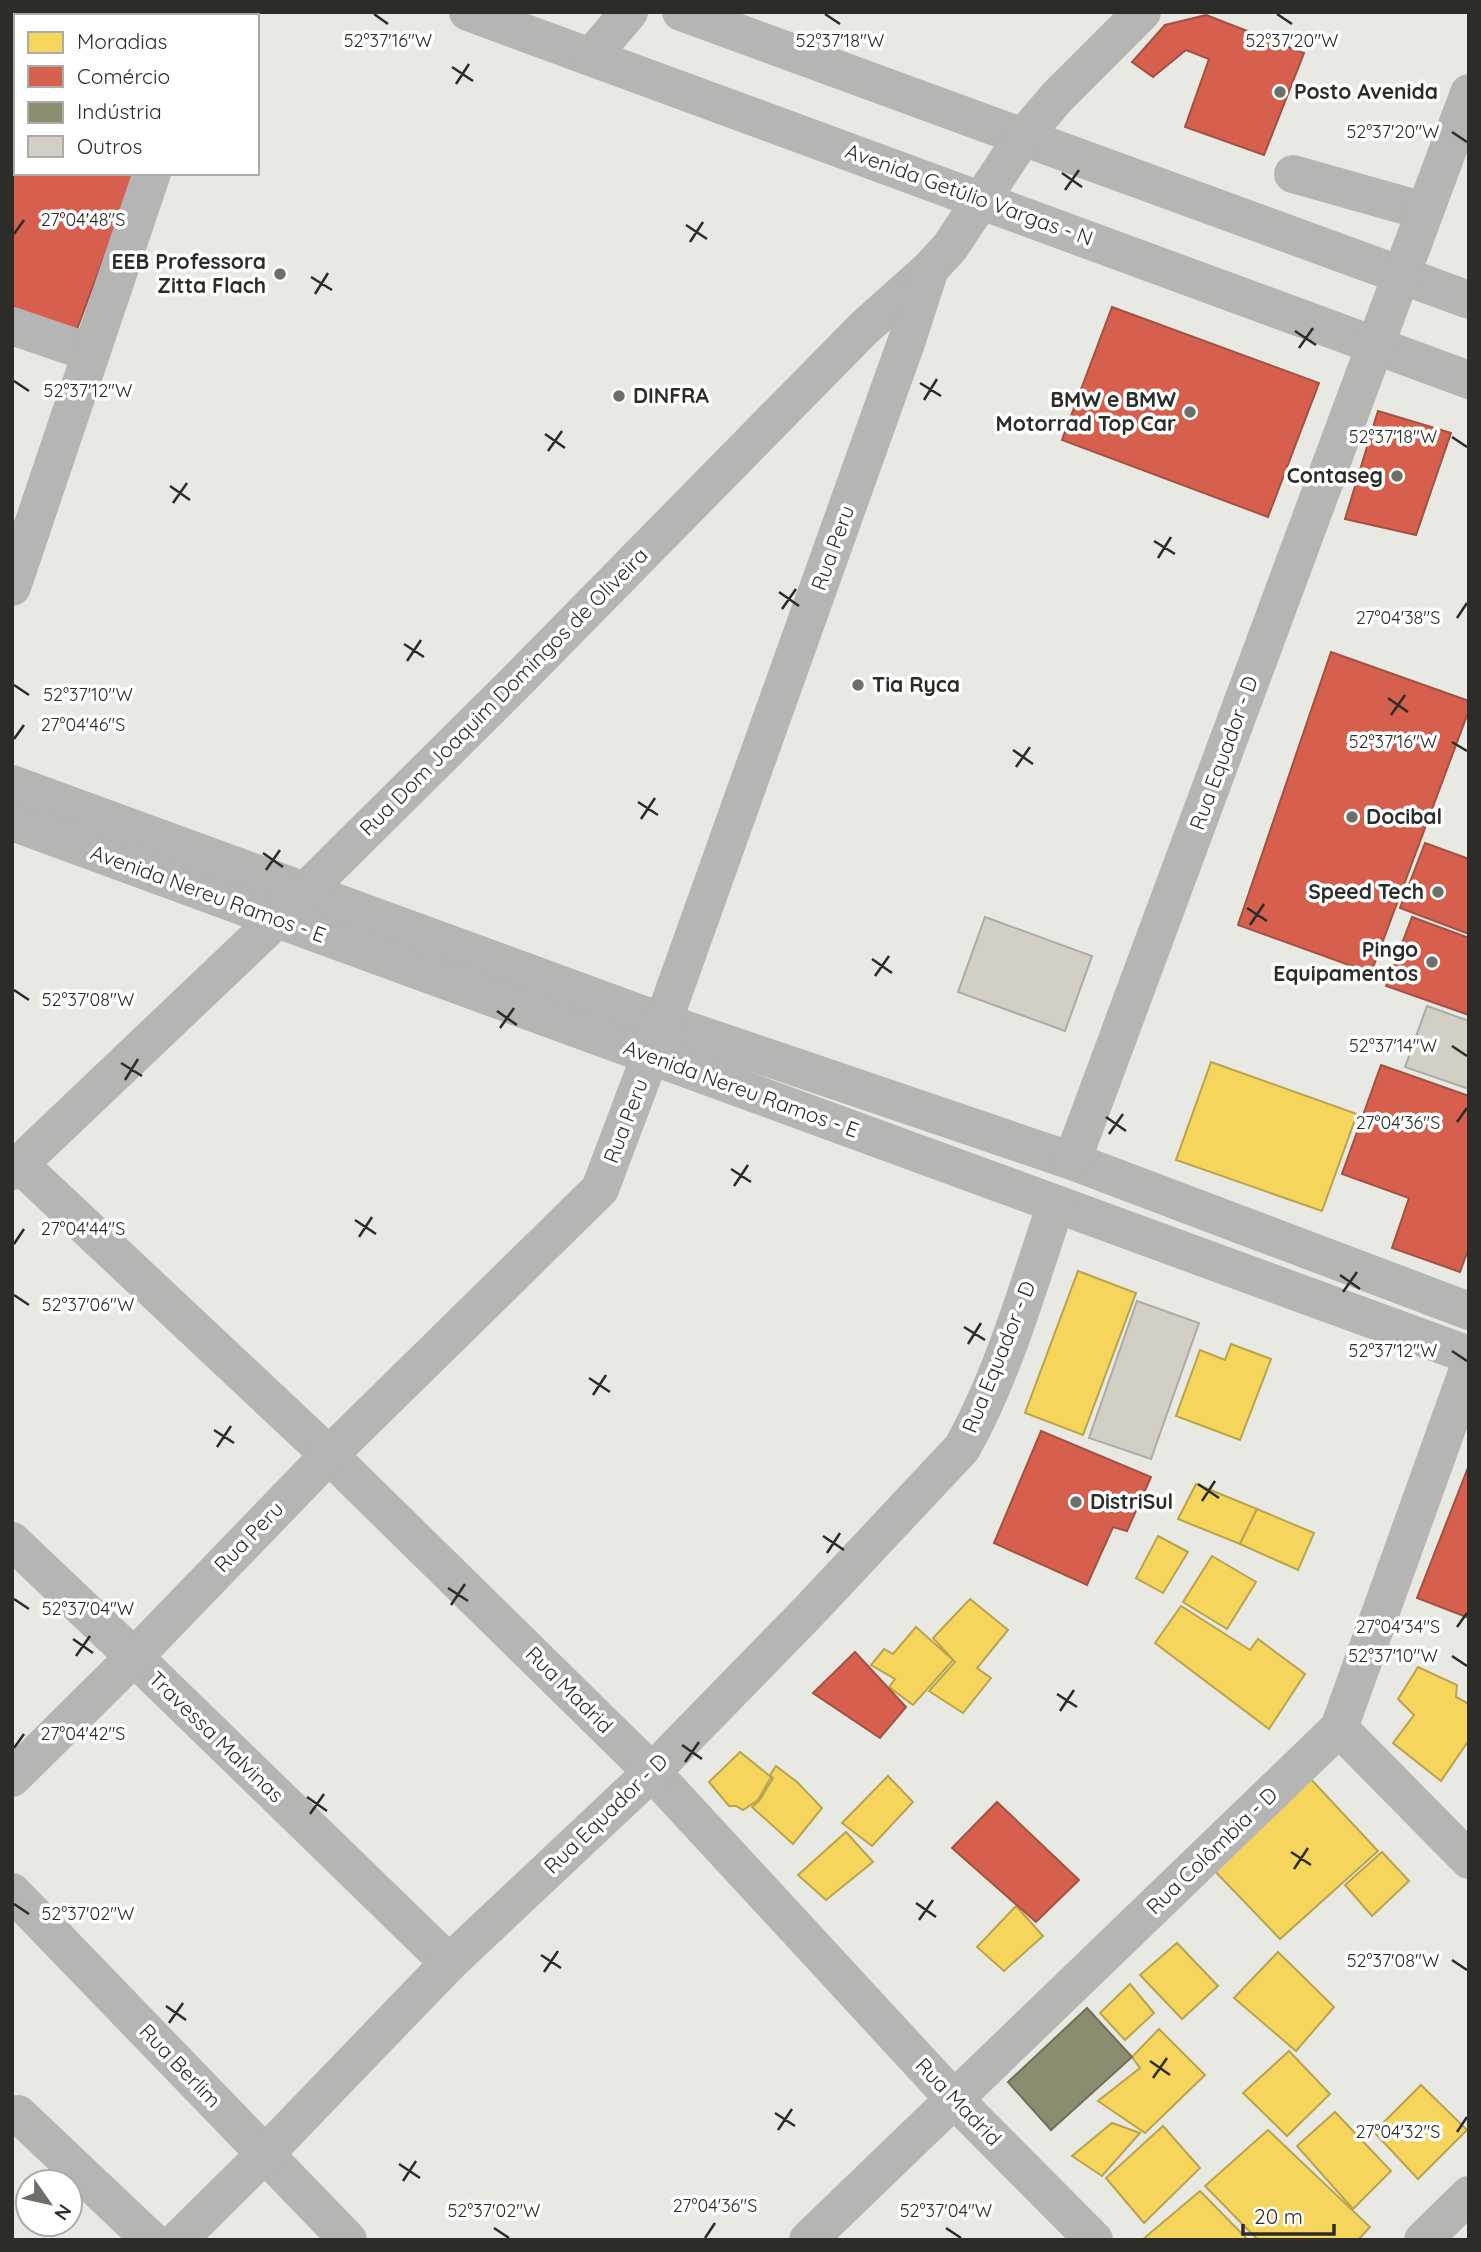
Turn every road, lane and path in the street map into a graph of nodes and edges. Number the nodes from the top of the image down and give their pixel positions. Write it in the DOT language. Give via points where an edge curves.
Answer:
graph roads {
  1 [pos="468,12"];
  2 [pos="629,12"];
  3 [pos="681,12"];
  4 [pos="1142,12"];
  5 [pos="591,57"];
  6 [pos="1469,93"];
  7 [pos="1023,137"];
  8 [pos="1293,174"];
  9 [pos="151,175"];
  10 [pos="982,200"];
  11 [pos="1424,211"];
  12 [pos="930,269"];
  13 [pos="1400,275"];
  14 [pos="1469,300"];
  15 [pos="12,326"];
  16 [pos="1376,346"];
  17 [pos="91,353"];
  18 [pos="1469,380"];
  19 [pos="12,587"];
  20 [pos="12,784"];
  21 [pos="12,822"];
  22 [pos="94,833"];
  23 [pos="304,891"];
  24 [pos="277,919"];
  25 [pos="657,1039"];
  26 [pos="1072,1161"];
  27 [pos="16,1168"];
  28 [pos="1056,1204"];
  29 [pos="1469,1311"];
  30 [pos="1469,1355"];
  31 [pos="1469,1367"];
  32 [pos="329,1455"];
  33 [pos="12,1541"];
  34 [pos="134,1657"];
  35 [pos="1339,1728"];
  36 [pos="652,1772"];
  37 [pos="12,1778"];
  38 [pos="1469,1860"];
  39 [pos="12,1892"];
  40 [pos="449,1963"];
  41 [pos="954,2099"];
  42 [pos="18,2113"];
  43 [pos="265,2154"];
  44 [pos="1469,2195"];
  45 [pos="151,2240"];
  46 [pos="178,2240"];
  47 [pos="348,2240"];
  48 [pos="808,2240"];
  49 [pos="1094,2240"];
  50 [pos="1423,2240"];
  1 -- 5 [label="street, Avenida Getúlio Vargas - N"];
  2 -- 5 [label="street"];
  3 -- 7 [label="street"];
  4 -- 7 [label="street, Rua Dom Joaquim Domingos de Oliveira"];
  5 -- 10 [label="street, Avenida Getúlio Vargas - N"];
  6 -- 11 [label="street, Rua Equador - D"];
  7 -- 10 [label="street, Rua Dom Joaquim Domingos de Oliveira"];
  7 -- 13 [label="street"];
  8 -- 11 [label="street"];
  9 -- 17 [label="street"];
  10 -- 12 [label="street, Rua Dom Joaquim Domingos de Oliveira"];
  10 -- 16 [label="street, Avenida Getúlio Vargas - N"];
  11 -- 13 [label="street, Rua Equador - D"];
  12 -- 23 [label="street, Rua Dom Joaquim Domingos de Oliveira" via="864,328"];
  12 -- 25 [label="street, Rua Peru"];
  13 -- 14 [label="street"];
  13 -- 16 [label="street, Rua Equador - D"];
  15 -- 17 [label="street"];
  16 -- 18 [label="street, Avenida Getúlio Vargas - N"];
  16 -- 26 [label="street, Rua Equador - D"];
  17 -- 19 [label="street"];
  20 -- 22 [label="street, Avenida Nereu Ramos - E"];
  21 -- 22 [label="street, Avenida Nereu Ramos - E"];
  22 -- 23 [label="street, Avenida Nereu Ramos - E"];
  22 -- 24 [label="street, Avenida Nereu Ramos - E"];
  23 -- 24 [label="street, Rua Dom Joaquim Domingos de Oliveira"];
  23 -- 25 [label="street, Avenida Nereu Ramos - E"];
  24 -- 25 [label="street, Avenida Nereu Ramos - E"];
  24 -- 27 [label="street, Rua Dom Joaquim Domingos de Oliveira"];
  25 -- 26 [label="street, Avenida Nereu Ramos - E"];
  25 -- 28 [label="street, Avenida Nereu Ramos - E"];
  25 -- 32 [label="street, Rua Peru" via="600,1189"];
  26 -- 29 [label="street, Avenida Nereu Ramos - E"];
  27 -- 32 [label="street, Rua Madrid"];
  28 -- 30 [label="street, Avenida Nereu Ramos - E"];
  28 -- 36 [label="street, Rua Equador - D" via="1016,1321 962,1448"];
  31 -- 35 [label="street, Rua Colômbia - D"];
  32 -- 34 [label="street, Rua Peru"];
  32 -- 36 [label="street, Rua Madrid"];
  33 -- 34 [label="street, Travessa Malvinas"];
  34 -- 37 [label="street, Rua Peru"];
  34 -- 40 [label="street, Travessa Malvinas"];
  35 -- 38 [label="street"];
  35 -- 41 [label="street, Rua Colômbia - D"];
  36 -- 40 [label="street, Rua Equador - D"];
  36 -- 41 [label="street, Rua Madrid"];
  39 -- 43 [label="street, Rua Berlim"];
  40 -- 43 [label="street, Rua Equador - D"];
  41 -- 48 [label="street, Rua Colômbia - D"];
  41 -- 49 [label="street, Rua Madrid"];
  42 -- 45 [label="street"];
  43 -- 46 [label="street, Rua Equador - D"];
  43 -- 47 [label="street, Rua Berlim"];
  44 -- 50 [label="street"];
}
